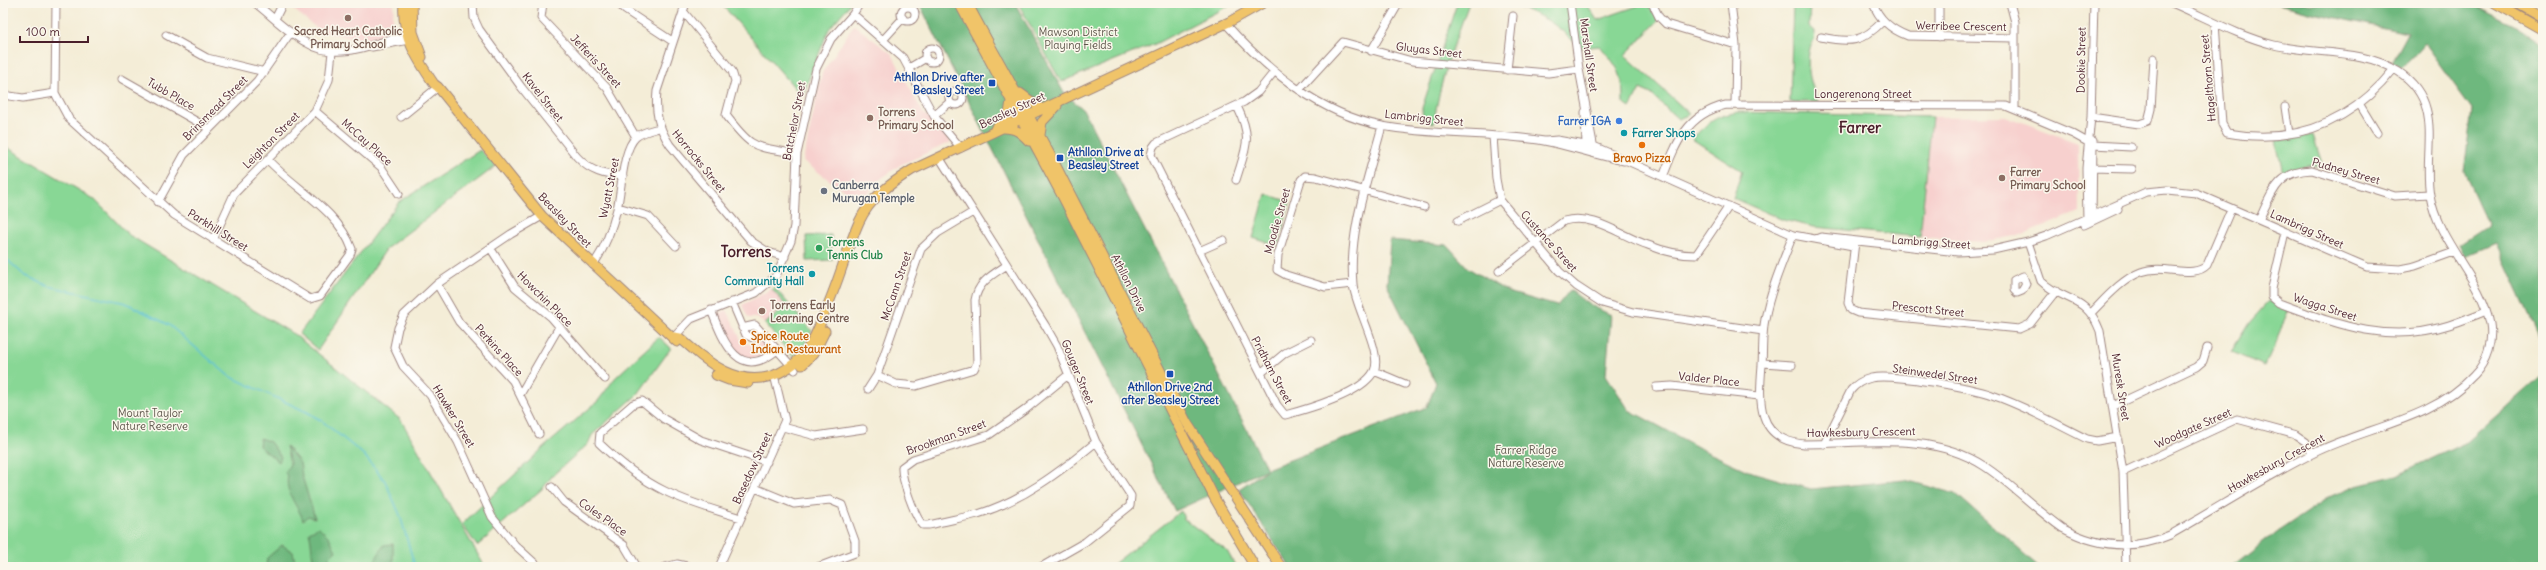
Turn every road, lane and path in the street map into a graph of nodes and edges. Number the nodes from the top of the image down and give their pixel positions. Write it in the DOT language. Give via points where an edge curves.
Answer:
graph roads {
  1 [pos="56,3"];
  2 [pos="256,3"];
  3 [pos="283,3"];
  4 [pos="404,3"];
  5 [pos="412,3"];
  6 [pos="473,3"];
  7 [pos="543,3"];
  8 [pos="618,3"];
  9 [pos="686,3"];
  10 [pos="860,3"];
  11 [pos="959,3"];
  12 [pos="966,3"];
  13 [pos="1263,3"];
  14 [pos="1399,3"];
  15 [pos="1570,3"];
  16 [pos="1652,3"];
  17 [pos="1731,3"];
  18 [pos="1873,3"];
  19 [pos="2010,3"];
  20 [pos="2094,3"];
  21 [pos="2172,3"];
  22 [pos="2494,3"];
  23 [pos="2517,3"];
  24 [pos="1939,5"];
  25 [pos="683,11"];
  26 [pos="853,14"];
  27 [pos="1513,16"];
  28 [pos="903,18"];
  29 [pos="2543,18"];
  30 [pos="275,19"];
  31 [pos="1883,21"];
  32 [pos="1227,23"];
  33 [pos="2215,23"];
  34 [pos="2543,30"];
  35 [pos="291,32"];
  36 [pos="166,35"];
  37 [pos="411,36"];
  38 [pos="1821,37"];
  39 [pos="1939,37"];
  40 [pos="2015,38"];
  41 [pos="883,40"];
  42 [pos="672,42"];
  43 [pos="1736,45"];
  44 [pos="1371,51"];
  45 [pos="332,52"];
  46 [pos="926,58"];
  47 [pos="2154,58"];
  48 [pos="908,68"];
  49 [pos="1579,69"];
  50 [pos="2394,69"];
  51 [pos="1507,70"];
  52 [pos="265,72"];
  53 [pos="1274,72"];
  54 [pos="122,78"];
  55 [pos="1011,83"];
  56 [pos="438,86"];
  57 [pos="1299,90"];
  58 [pos="56,93"];
  59 [pos="3,95"];
  60 [pos="1067,98"];
  61 [pos="1011,101"];
  62 [pos="950,102"];
  63 [pos="1735,105"];
  64 [pos="2360,105"];
  65 [pos="1236,106"];
  66 [pos="2284,106"];
  67 [pos="2015,108"];
  68 [pos="1586,109"];
  69 [pos="1043,110"];
  70 [pos="315,111"];
  71 [pos="934,116"];
  72 [pos="401,117"];
  73 [pos="2091,117"];
  74 [pos="1025,118"];
  75 [pos="1382,126"];
  76 [pos="208,128"];
  77 [pos="659,128"];
  78 [pos="1004,128"];
  79 [pos="2377,133"];
  80 [pos="2289,134"];
  81 [pos="986,136"];
  82 [pos="1040,136"];
  83 [pos="1493,136"];
  84 [pos="636,137"];
  85 [pos="2090,143"];
  86 [pos="1586,147"];
  87 [pos="2131,147"];
  88 [pos="961,148"];
  89 [pos="1037,149"];
  90 [pos="1594,149"];
  91 [pos="797,154"];
  92 [pos="939,157"];
  93 [pos="268,160"];
  94 [pos="2092,168"];
  95 [pos="2132,169"];
  96 [pos="623,176"];
  97 [pos="1663,177"];
  98 [pos="1236,180"];
  99 [pos="1366,190"];
  100 [pos="399,194"];
  101 [pos="2429,194"];
  102 [pos="1500,200"];
  103 [pos="158,202"];
  104 [pos="1729,206"];
  105 [pos="1424,207"];
  106 [pos="618,208"];
  107 [pos="2231,209"];
  108 [pos="973,212"];
  109 [pos="542,216"];
  110 [pos="2089,219"];
  111 [pos="2259,220"];
  112 [pos="1458,221"];
  113 [pos="2285,232"];
  114 [pos="1794,235"];
  115 [pos="213,240"];
  116 [pos="1224,240"];
  117 [pos="1536,244"];
  118 [pos="1855,244"];
  119 [pos="2029,245"];
  120 [pos="676,246"];
  121 [pos="490,249"];
  122 [pos="1199,251"];
  123 [pos="2454,252"];
  124 [pos="784,257"];
  125 [pos="593,265"];
  126 [pos="1007,265"];
  127 [pos="1499,271"];
  128 [pos="2039,277"];
  129 [pos="2026,280"];
  130 [pos="437,284"];
  131 [pos="1353,284"];
  132 [pos="2056,291"];
  133 [pos="732,302"];
  134 [pos="711,310"];
  135 [pos="2486,311"];
  136 [pos="2091,313"];
  137 [pos="559,328"];
  138 [pos="742,328"];
  139 [pos="1763,331"];
  140 [pos="764,334"];
  141 [pos="674,337"];
  142 [pos="1312,340"];
  143 [pos="2207,348"];
  144 [pos="777,350"];
  145 [pos="1762,363"];
  146 [pos="1792,365"];
  147 [pos="794,368"];
  148 [pos="1374,371"];
  149 [pos="1260,373"];
  150 [pos="877,375"];
  151 [pos="1068,375"];
  152 [pos="775,378"];
  153 [pos="605,379"];
  154 [pos="1405,384"];
  155 [pos="1656,387"];
  156 [pos="868,389"];
  157 [pos="521,393"];
  158 [pos="1759,396"];
  159 [pos="2113,406"];
  160 [pos="783,427"];
  161 [pos="863,429"];
  162 [pos="539,434"];
  163 [pos="2118,437"];
  164 [pos="1096,442"];
  165 [pos="1824,444"];
  166 [pos="2312,454"];
  167 [pos="767,462"];
  168 [pos="2123,472"];
  169 [pos="552,487"];
  170 [pos="755,488"];
  171 [pos="741,518"];
  172 [pos="2124,546"];
  173 [pos="539,567"];
  174 [pos="638,567"];
  175 [pos="665,567"];
  176 [pos="691,567"];
  177 [pos="718,567"];
  178 [pos="818,567"];
  179 [pos="1041,567"];
  180 [pos="1255,567"];
  181 [pos="1282,567"];
  182 [pos="2126,567"];
  1 -- 58 [label="street, Parkhill Street"];
  2 -- 30 [label="street"];
  3 -- 30 [label="street"];
  4 -- 37 [label="main road, Beasley Street"];
  5 -- 37 [label="main road, Beasley Street"];
  6 -- 96 [label="street, Kavel Street" via="474,18 479,29 578,158 585,166 596,172"];
  7 -- 84 [label="street, Jefferis Street" via="541,18 607,88"];
  8 -- 42 [label="street"];
  9 -- 25 [label="street, Horrocks Street"];
  10 -- 26 [label="street, Batchelor Street"];
  11 -- 61 [label="main road, Athllon Drive"];
  12 -- 55 [label="main road, Athllon Drive"];
  13 -- 32 [label="main road, Beasley Street"];
  14 -- 44 [label="street"];
  15 -- 49 [label="street, Marshall Street"];
  16 -- 43 [label="street" via="1666,24"];
  17 -- 43 [label="street"];
  18 -- 31 [label="street, Werribee Crescent"];
  19 -- 40 [label="street" via="2015,22"];
  20 -- 73 [label="street, Dookie Street"];
  21 -- 33 [label="street, Hawkesbury Crescent"];
  22 -- 34 [label="main road"];
  23 -- 29 [label="main road"];
  24 -- 39 [label="street"];
  25 -- 42 [label="street, Horrocks Street"];
  25 -- 91 [label="street" via="735,76 726,115 742,135 756,147"];
  26 -- 41 [label="street"];
  26 -- 91 [label="street, Batchelor Street" via="831,39 820,60"];
  27 -- 51 [label="street"];
  28 -- 41 [label="street"];
  30 -- 35 [label="street"];
  31 -- 38 [label="street" via="1872,32 1859,39 1845,41"];
  31 -- 39 [label="street, Werribee Crescent" via="1894,30 1908,36"];
  32 -- 53 [label="street, Lambrigg Street"];
  32 -- 60 [label="main road, Beasley Street"];
  33 -- 50 [label="street, Hawkesbury Crescent" via="2275,45 2371,59"];
  33 -- 80 [label="street, Hagelthorn Street" via="2222,124 2225,131 2253,137"];
  35 -- 45 [label="street" via="306,43"];
  35 -- 52 [label="street, Brinsmead Street"];
  36 -- 52 [label="street" via="207,58"];
  37 -- 45 [label="street" via="375,48 370,46"];
  37 -- 56 [label="main road, Beasley Street"];
  39 -- 40 [label="street, Werribee Crescent"];
  40 -- 67 [label="street"];
  41 -- 48 [label="street" via="903,58"];
  42 -- 77 [label="street, Horrocks Street" via="657,91"];
  43 -- 63 [label="street"];
  44 -- 51 [label="street, Gluyas Street" via="1412,61"];
  44 -- 57 [label="street, Gluyas Street" via="1343,42"];
  45 -- 70 [label="street, Leighton Street" via="329,80"];
  46 -- 48 [label="street"];
  47 -- 73 [label="street" via="2148,121 2139,124"];
  48 -- 71 [label="street"];
  49 -- 51 [label="street, Gluyas Street" via="1548,73"];
  49 -- 68 [label="street, Marshall Street"];
  50 -- 64 [label="street, Hagelthorn Street"];
  50 -- 101 [label="street, Hawkesbury Crescent" via="2410,82 2427,111 2430,127"];
  52 -- 76 [label="street, Brinsmead Street"];
  53 -- 57 [label="street, Lambrigg Street"];
  53 -- 65 [label="street, Pridham Street" via="1257,92"];
  54 -- 76 [label="street, Tubb Place"];
  55 -- 69 [label="main road" via="1023,96"];
  55 -- 74 [label="main road, Athllon Drive"];
  56 -- 72 [label="street"];
  56 -- 109 [label="main road, Beasley Street"];
  57 -- 75 [label="street, Lambrigg Street" via="1334,110"];
  58 -- 59 [label="street" via="23,98"];
  58 -- 103 [label="street, Parkhill Street" via="69,120"];
  60 -- 69 [label="main road, Beasley Street"];
  60 -- 82 [label="main road" via="1042,122"];
  61 -- 74 [label="main road, Athllon Drive"];
  61 -- 81 [label="main road" via="1005,120"];
  62 -- 71 [label="street"];
  63 -- 67 [label="street, Longerenong Street"];
  63 -- 97 [label="street, Longerenong Street" via="1717,107 1692,121 1677,142"];
  64 -- 79 [label="street"];
  64 -- 80 [label="street, Hagelthorn Street" via="2316,128"];
  65 -- 98 [label="street" via="1248,136"];
  65 -- 122 [label="street, Pridham Street" via="1156,143 1151,150 1154,162"];
  66 -- 80 [label="street"];
  67 -- 85 [label="street, Longerenong Street"];
  68 -- 86 [label="street, Marshall Street"];
  68 -- 90 [label="street, Marshall Street"];
  69 -- 74 [label="main road, Beasley Street"];
  70 -- 93 [label="street, Leighton Street"];
  70 -- 100 [label="street, McCay Place" via="378,164"];
  71 -- 88 [label="street"];
  73 -- 85 [label="street, Dookie Street"];
  74 -- 78 [label="main road, Beasley Street"];
  74 -- 82 [label="main road, Athllon Drive"];
  74 -- 89 [label="main road, Athllon Drive"];
  75 -- 83 [label="street, Lambrigg Street"];
  75 -- 99 [label="street"];
  76 -- 103 [label="street, Brinsmead Street" via="184,155"];
  77 -- 84 [label="street"];
  77 -- 124 [label="street, Horrocks Street" via="670,145 751,241 768,252"];
  78 -- 81 [label="main road, Beasley Street"];
  78 -- 89 [label="main road" via="1020,132"];
  81 -- 88 [label="main road, Beasley Street"];
  82 -- 181 [label="main road, Athllon Drive" via="1194,434"];
  83 -- 86 [label="street, Lambrigg Street"];
  83 -- 102 [label="street, Custance Street"];
  84 -- 96 [label="street, Wyatt Street" via="629,150"];
  85 -- 87 [label="street"];
  85 -- 94 [label="street, Dookie Street"];
  85 -- 110 [label="street, Dookie Street"];
  86 -- 90 [label="street, Lambrigg Street"];
  88 -- 92 [label="main road, Beasley Street"];
  89 -- 180 [label="main road, Athllon Drive" via="1215,499"];
  90 -- 97 [label="street, Lambrigg Street"];
  91 -- 124 [label="street, Batchelor Street" via="794,226"];
  92 -- 108 [label="street, Gouger Street"];
  92 -- 147 [label="main road, Beasley Street" via="894,181 869,206 859,222 819,345 807,361"];
  93 -- 115 [label="street, Leighton Street" via="234,194"];
  93 -- 115 [label="street, Parkhill Street" via="284,177 333,217 350,244 350,255 320,296 310,299"];
  94 -- 95 [label="street"];
  94 -- 110 [label="street, Dookie Street"];
  96 -- 106 [label="street, Wyatt Street"];
  97 -- 104 [label="street, Lambrigg Street"];
  99 -- 105 [label="street, Moodie Street"];
  99 -- 131 [label="street" via="1353,249"];
  99 -- 131 [label="street, Moodie Street" via="1305,176 1298,185 1276,264 1281,274 1325,287"];
  101 -- 111 [label="street, Pudney Street" via="2395,196 2312,170 2301,170 2278,183"];
  101 -- 123 [label="street, Hawkesbury Crescent" via="2436,218"];
  102 -- 112 [label="street"];
  102 -- 117 [label="street, Custance Street"];
  103 -- 115 [label="street, Parkhill Street" via="190,227"];
  104 -- 114 [label="street, Lambrigg Street"];
  104 -- 117 [label="street" via="1696,255 1648,245 1601,225 1578,219 1564,222"];
  106 -- 120 [label="street" via="648,216"];
  106 -- 125 [label="street, Wyatt Street" via="602,251"];
  107 -- 110 [label="street, Lambrigg Street" via="2196,193 2167,190 2146,192"];
  107 -- 111 [label="street, Lambrigg Street"];
  107 -- 136 [label="street" via="2207,265 2200,272 2161,268 2141,272 2128,279"];
  108 -- 126 [label="street, Gouger Street"];
  108 -- 150 [label="street, McCann Street" via="938,233 921,249"];
  109 -- 121 [label="street, Hawker Street"];
  109 -- 125 [label="main road, Beasley Street"];
  110 -- 119 [label="street, Lambrigg Street"];
  111 -- 113 [label="street, Lambrigg Street"];
  113 -- 123 [label="street, Lambrigg Street" via="2353,262 2383,269 2415,266"];
  113 -- 135 [label="street, Wagga Street" via="2272,288 2272,297 2279,303 2354,329 2385,333 2414,333 2448,326"];
  114 -- 118 [label="street, Lambrigg Street" via="1819,241"];
  114 -- 139 [label="street, Hawkesbury Crescent" via="1766,310"];
  116 -- 122 [label="street"];
  117 -- 127 [label="street"];
  117 -- 139 [label="street, Custance Street" via="1576,286 1611,306 1633,312"];
  118 -- 119 [label="street, Lambrigg Street" via="1958,256 1993,254"];
  118 -- 132 [label="street, Prescott Street" via="1848,303 1851,310 1858,313 2018,329 2030,324"];
  119 -- 128 [label="street"];
  121 -- 130 [label="street, Hawker Street"];
  121 -- 137 [label="street, Howchin Place" via="516,287 551,317"];
  122 -- 149 [label="street, Pridham Street"];
  123 -- 135 [label="street, Hawkesbury Crescent"];
  124 -- 133 [label="street, Batchelor Street" via="771,281 756,293"];
  125 -- 141 [label="main road, Beasley Street"];
  126 -- 150 [label="street" via="982,283 977,291 977,363 974,369 968,373 911,386 896,384"];
  126 -- 151 [label="street, Gouger Street" via="1045,324"];
  128 -- 129 [label="street"];
  128 -- 132 [label="street, Muresk Street" via="2046,286"];
  130 -- 157 [label="street, Perkins Place" via="459,322 514,381"];
  130 -- 173 [label="street, Hawker Street" via="401,320 395,338 396,352 403,366 430,394 454,435 492,517 515,545"];
  131 -- 148 [label="street" via="1375,356"];
  132 -- 136 [label="street, Muresk Street" via="2080,303"];
  133 -- 134 [label="street, Batchelor Street"];
  133 -- 138 [label="street"];
  134 -- 141 [label="street, Batchelor Street" via="691,320"];
  134 -- 144 [label="street" via="725,345 736,356 756,360 766,358"];
  135 -- 166 [label="street, Hawkesbury Crescent" via="2491,332 2489,348 2480,368 2464,384 2428,408"];
  136 -- 159 [label="street, Muresk Street" via="2100,332"];
  137 -- 153 [label="street, Howchin Place"];
  137 -- 157 [label="street"];
  138 -- 140 [label="street" via="755,325"];
  138 -- 140 [label="street" via="751,338"];
  139 -- 145 [label="street, Hawkesbury Crescent"];
  140 -- 144 [label="street"];
  141 -- 152 [label="main road, Beasley Street" via="707,368 723,378 754,384"];
  142 -- 149 [label="street" via="1285,353"];
  143 -- 159 [label="street" via="2203,360 2196,367"];
  144 -- 147 [label="street"];
  145 -- 146 [label="street"];
  145 -- 158 [label="street, Hawkesbury Crescent"];
  147 -- 152 [label="main road, Beasley Street"];
  148 -- 149 [label="street, Pridham Street" via="1357,389 1286,415 1280,410"];
  148 -- 154 [label="street"];
  150 -- 156 [label="street, McCann Street"];
  151 -- 164 [label="street, Gouger Street"];
  151 -- 164 [label="street, Brookman Street" via="989,435 913,459 905,464 902,467 903,481 919,518 924,525 929,525 978,514 1009,501 1049,479"];
  152 -- 160 [label="street, Basedow Street" via="785,413"];
  155 -- 158 [label="street, Valder Place" via="1672,386"];
  157 -- 162 [label="street, Perkins Place"];
  158 -- 165 [label="street, Hawkesbury Crescent" via="1762,414 1776,435 1797,444"];
  159 -- 163 [label="street, Muresk Street"];
  160 -- 161 [label="street" via="816,436"];
  160 -- 167 [label="street, Basedow Street"];
  163 -- 165 [label="street, Steinwedel Street" via="2097,442 2087,439 2002,398 1980,391 1952,385 1872,377 1851,390"];
  163 -- 168 [label="street, Muresk Street"];
  164 -- 179 [label="street, Gouger Street" via="1120,478 1132,501 1130,506 1085,542"];
  165 -- 172 [label="street, Hawkesbury Crescent" via="1910,442 1926,443 1957,451 1986,467 2062,528 2088,540"];
  166 -- 168 [label="street, Woodgate Street" via="2306,442 2296,435 2237,419"];
  166 -- 172 [label="street, Hawkesbury Crescent" via="2170,535 2150,542"];
  167 -- 170 [label="street, Basedow Street"];
  167 -- 171 [label="street" via="701,440 664,419 642,401 633,404 600,433 599,443 634,474 674,497"];
  168 -- 172 [label="street, Muresk Street"];
  169 -- 174 [label="street, Coles Place" via="564,502 624,545"];
  170 -- 171 [label="street, Basedow Street"];
  170 -- 178 [label="street" via="794,504 830,500 842,505 855,541 855,553"];
  171 -- 177 [label="street, Basedow Street"];
  172 -- 182 [label="street, Muresk Street"];
  175 -- 176 [label="street" via="677,564"];
}
